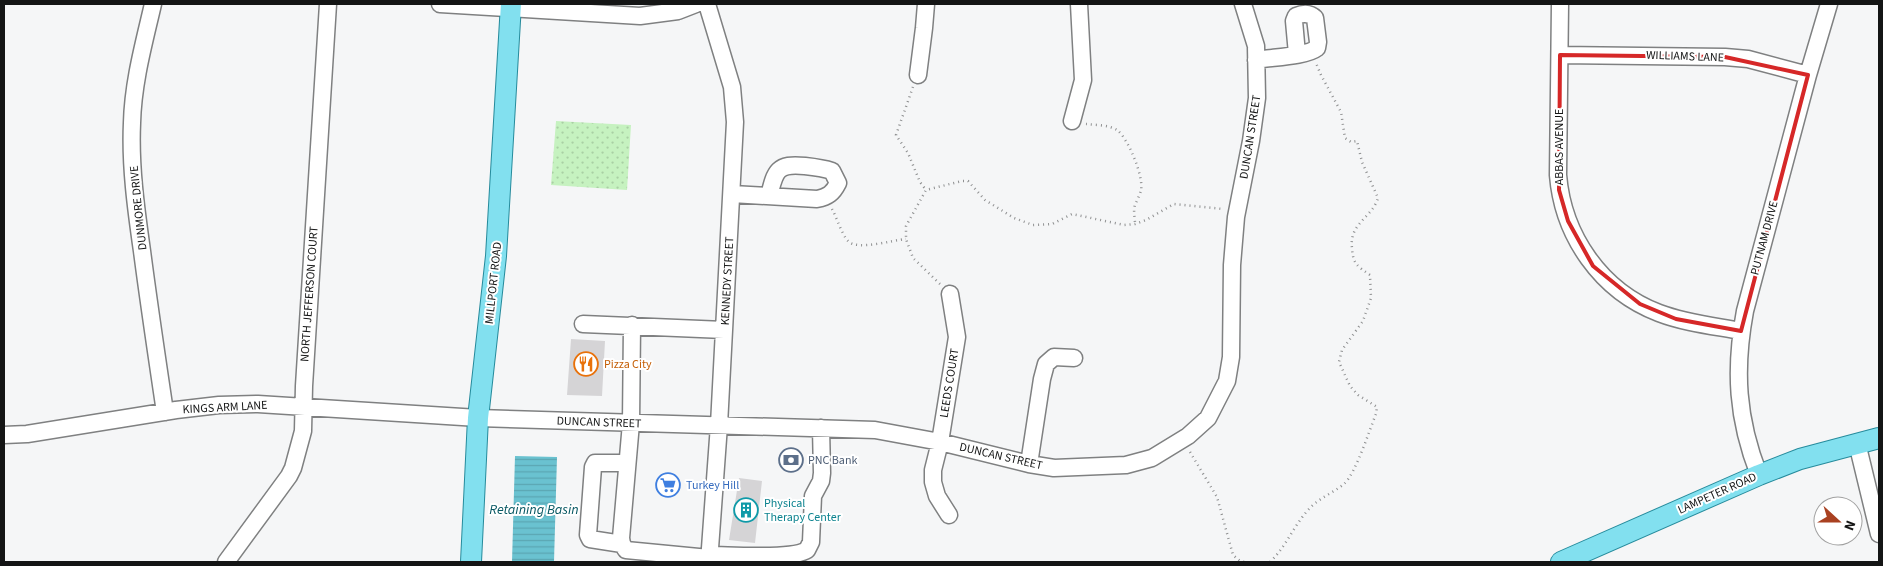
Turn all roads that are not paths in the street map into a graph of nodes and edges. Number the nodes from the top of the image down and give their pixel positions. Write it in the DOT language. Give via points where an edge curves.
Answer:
graph roads {
  1 [pos="153,4"];
  2 [pos="328,4"];
  3 [pos="440,4"];
  4 [pos="696,4"];
  5 [pos="707,4"];
  6 [pos="926,4"];
  7 [pos="1080,4"];
  8 [pos="1243,4"];
  9 [pos="1560,4"];
  10 [pos="1829,4"];
  11 [pos="511,6"];
  12 [pos="614,9"];
  13 [pos="1304,53"];
  14 [pos="1560,55"];
  15 [pos="1256,60"];
  16 [pos="918,75"];
  17 [pos="1808,75"];
  18 [pos="1072,121"];
  19 [pos="732,194"];
  20 [pos="769,196"];
  21 [pos="950,294"];
  22 [pos="584,324"];
  23 [pos="632,325"];
  24 [pos="724,330"];
  25 [pos="1741,331"];
  26 [pos="1074,358"];
  27 [pos="303,406"];
  28 [pos="164,412"];
  29 [pos="478,418"];
  30 [pos="631,422"];
  31 [pos="719,425"];
  32 [pos="821,428"];
  33 [pos="4,435"];
  34 [pos="1879,438"];
  35 [pos="940,442"];
  36 [pos="1857,443"];
  37 [pos="627,463"];
  38 [pos="1029,464"];
  39 [pos="1759,475"];
  40 [pos="948,515"];
  41 [pos="1879,534"];
  42 [pos="622,544"];
  43 [pos="709,559"];
  44 [pos="226,562"];
  45 [pos="471,562"];
  46 [pos="1561,562"];
  1 -- 28 [label="street, DUNMORE DRIVE" via="138,68 132,146 137,215"];
  2 -- 27 [label="street, NORTH JEFFERSON COURT"];
  3 -- 11 [label="street"];
  4 -- 12 [label="street" via="678,11 640,16"];
  5 -- 19 [label="street, KENNEDY STREET" via="732,88 735,122"];
  6 -- 16 [label="street"];
  7 -- 18 [label="street" via="1082,80"];
  8 -- 15 [label="street, DUNCAN STREET" via="1254,36"];
  9 -- 14 [label="street, ABBAS AVENUE"];
  10 -- 17 [label="street, PUTNAM DRIVE"];
  11 -- 12 [label="street"];
  11 -- 29 [label="main road, MILLPORT ROAD" via="496,256"];
  13 -- 15 [label="street"];
  14 -- 17 [label="street, WILLIAMS LANE" via="1725,57 1748,59"];
  14 -- 25 [label="street, ABBAS AVENUE" via="1559,190 1568,221 1583,252 1603,277 1640,304 1676,319"];
  15 -- 38 [label="street, DUNCAN STREET" via="1257,98 1237,211 1232,265 1231,357 1227,381 1208,418 1152,458 1126,465 1054,468"];
  17 -- 25 [label="street, PUTNAM DRIVE"];
  19 -- 20 [label="street"];
  19 -- 24 [label="street, KENNEDY STREET"];
  20 -- 20 [label="street" via="826,198 838,183 832,171 789,164 781,168 773,180"];
  21 -- 35 [label="street, LEEDS COURT" via="957,337"];
  22 -- 23 [label="street"];
  23 -- 24 [label="street"];
  23 -- 30 [label="street"];
  24 -- 31 [label="street, KENNEDY STREET"];
  25 -- 39 [label="street, PUTNAM DRIVE" via="1737,385 1739,404"];
  26 -- 38 [label="street" via="1054,357 1046,364"];
  27 -- 28 [label="street, KINGS ARM LANE" via="219,405"];
  27 -- 29 [label="street, KINGS ARM LANE"];
  27 -- 44 [label="street, NORTH JEFFERSON COURT" via="303,431 289,476"];
  28 -- 33 [label="street, KINGS ARM LANE"];
  29 -- 30 [label="street, DUNCAN STREET"];
  29 -- 45 [label="main road, MILLPORT ROAD"];
  30 -- 31 [label="street, DUNCAN STREET"];
  30 -- 37 [label="street"];
  31 -- 32 [label="street, DUNCAN STREET"];
  31 -- 43 [label="street, KENNEDY STREET"];
  32 -- 35 [label="street, DUNCAN STREET" via="874,430"];
  32 -- 43 [label="street" via="822,473 813,496 808,550 798,554"];
  34 -- 36 [label="main road, LAMPETER ROAD"];
  35 -- 38 [label="street, DUNCAN STREET"];
  35 -- 40 [label="street, LEEDS COURT" via="933,482"];
  36 -- 39 [label="main road, LAMPETER ROAD"];
  36 -- 41 [label="street"];
  37 -- 42 [label="street"];
  37 -- 42 [label="street" via="595,463 588,526 590,539"];
  39 -- 46 [label="main road, LAMPETER ROAD"];
  42 -- 43 [label="street" via="626,550"];
}
